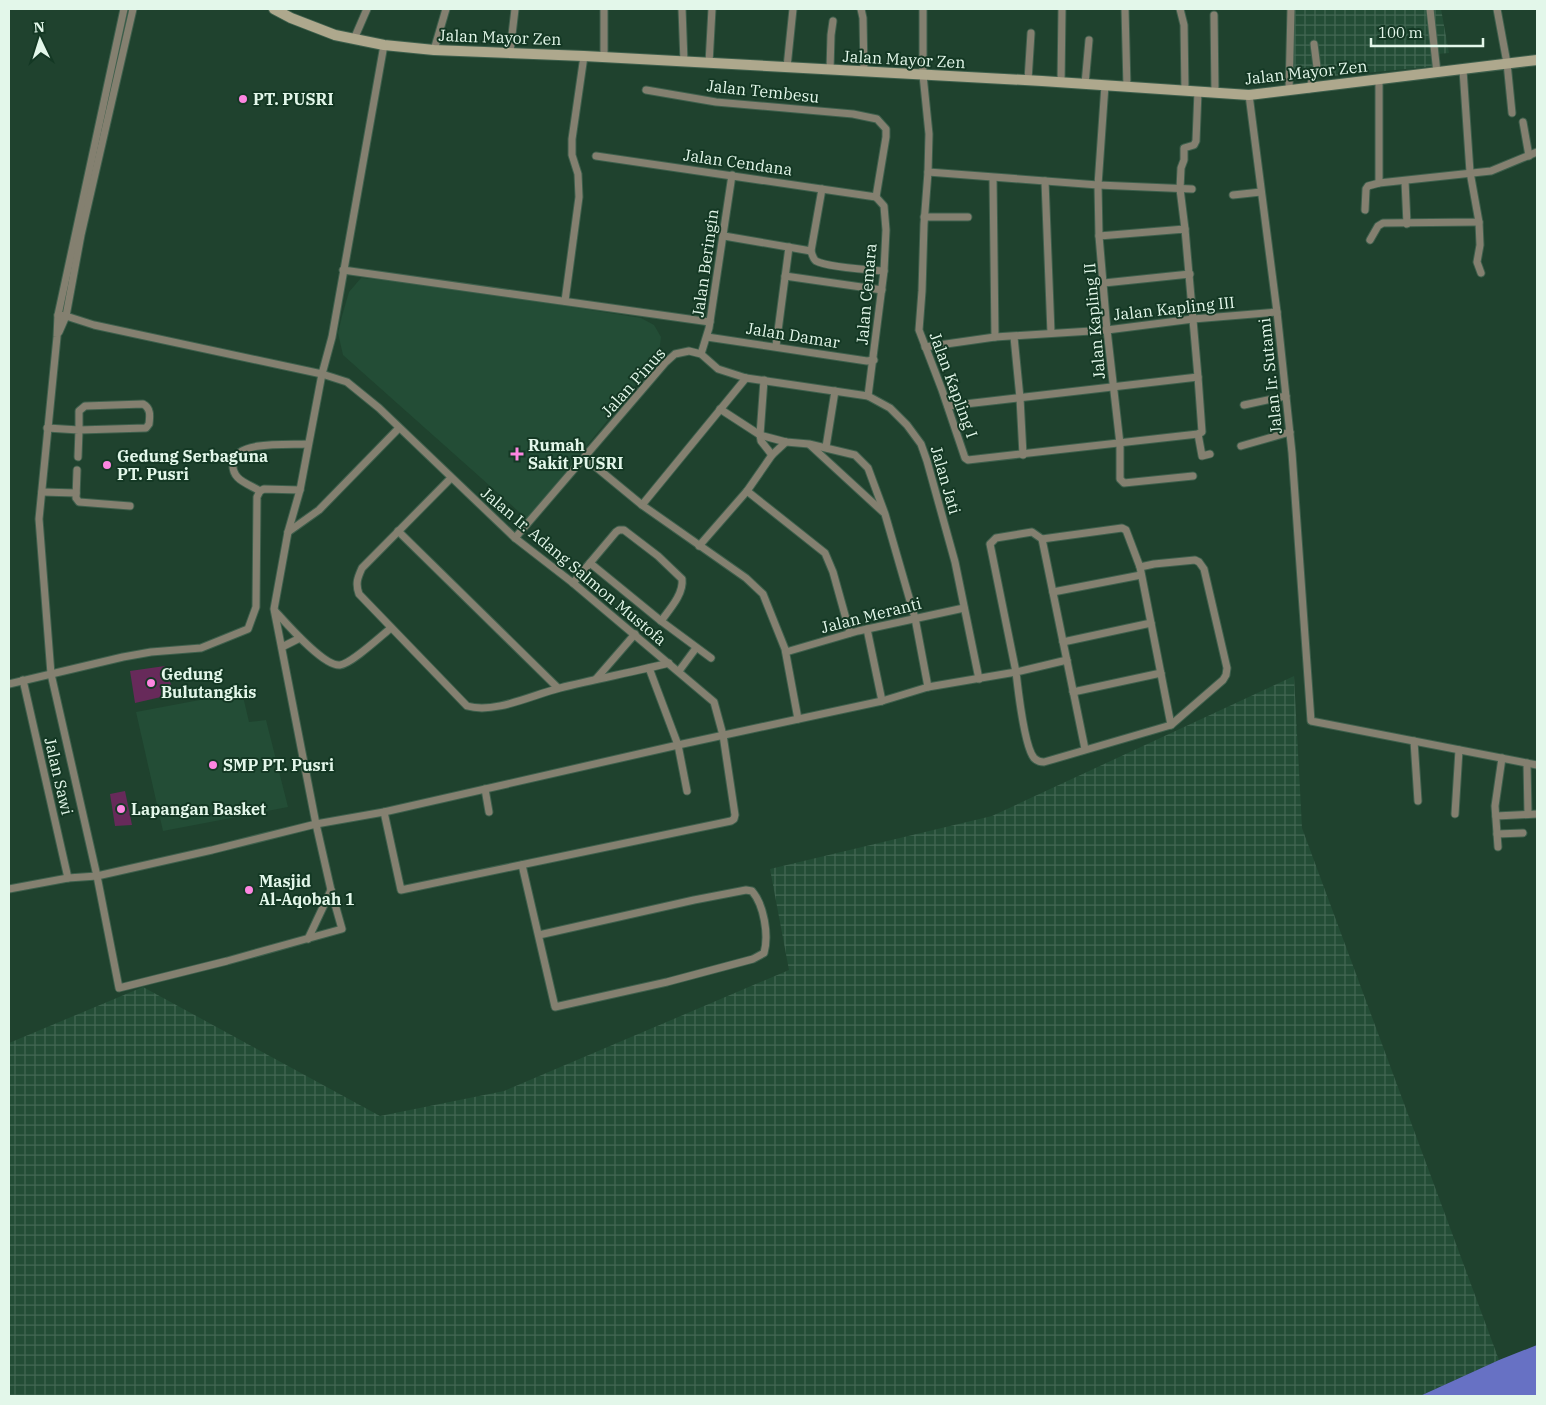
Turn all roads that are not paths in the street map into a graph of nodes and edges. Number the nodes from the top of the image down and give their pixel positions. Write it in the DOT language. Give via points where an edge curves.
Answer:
graph roads {
  1 [pos="124,9"];
  2 [pos="133,9"];
  3 [pos="274,9"];
  4 [pos="367,9"];
  5 [pos="446,9"];
  6 [pos="515,9"];
  7 [pos="604,9"];
  8 [pos="682,9"];
  9 [pos="712,9"];
  10 [pos="793,9"];
  11 [pos="862,9"];
  12 [pos="923,9"];
  13 [pos="1062,9"];
  14 [pos="1125,9"];
  15 [pos="1180,9"];
  16 [pos="1291,9"];
  17 [pos="1430,9"];
  18 [pos="1498,9"];
  19 [pos="1214,15"];
  20 [pos="833,21"];
  21 [pos="1031,33"];
  22 [pos="354,40"];
  23 [pos="1089,40"];
  24 [pos="1314,44"];
  25 [pos="384,45"];
  26 [pos="434,50"];
  27 [pos="510,52"];
  28 [pos="584,56"];
  29 [pos="604,58"];
  30 [pos="1537,60"];
  31 [pos="684,62"];
  32 [pos="709,63"];
  33 [pos="1507,63"];
  34 [pos="787,67"];
  35 [pos="830,70"];
  36 [pos="1463,70"];
  37 [pos="864,72"];
  38 [pos="1437,73"];
  39 [pos="924,75"];
  40 [pos="1028,80"];
  41 [pos="1379,80"];
  42 [pos="1061,82"];
  43 [pos="1085,84"];
  44 [pos="1104,85"];
  45 [pos="1127,87"];
  46 [pos="1309,89"];
  47 [pos="646,90"];
  48 [pos="1185,91"];
  49 [pos="1289,91"];
  50 [pos="1198,92"];
  51 [pos="1215,92"];
  52 [pos="1249,95"];
  53 [pos="1512,113"];
  54 [pos="1523,122"];
  55 [pos="1537,152"];
  56 [pos="596,156"];
  57 [pos="1529,156"];
  58 [pos="928,172"];
  59 [pos="1470,172"];
  60 [pos="732,175"];
  61 [pos="993,178"];
  62 [pos="1045,181"];
  63 [pos="1405,181"];
  64 [pos="1379,183"];
  65 [pos="1098,185"];
  66 [pos="822,189"];
  67 [pos="1180,189"];
  68 [pos="1192,189"];
  69 [pos="1261,192"];
  70 [pos="1233,195"];
  71 [pos="876,197"];
  72 [pos="1365,210"];
  73 [pos="924,217"];
  74 [pos="968,217"];
  75 [pos="1479,222"];
  76 [pos="1407,224"];
  77 [pos="1185,229"];
  78 [pos="724,236"];
  79 [pos="1100,236"];
  80 [pos="1370,240"];
  81 [pos="789,247"];
  82 [pos="811,250"];
  83 [pos="343,270"];
  84 [pos="884,271"];
  85 [pos="1481,273"];
  86 [pos="1190,274"];
  87 [pos="785,276"];
  88 [pos="1104,283"];
  89 [pos="882,290"];
  90 [pos="565,301"];
  91 [pos="1277,312"];
  92 [pos="58,315"];
  93 [pos="66,316"];
  94 [pos="1193,319"];
  95 [pos="710,322"];
  96 [pos="1107,330"];
  97 [pos="1051,333"];
  98 [pos="57,337"];
  99 [pos="707,337"];
  100 [pos="1014,337"];
  101 [pos="995,338"];
  102 [pos="776,346"];
  103 [pos="925,347"];
  104 [pos="700,354"];
  105 [pos="874,360"];
  106 [pos="322,374"];
  107 [pos="1198,377"];
  108 [pos="746,378"];
  109 [pos="764,380"];
  110 [pos="1114,388"];
  111 [pos="835,391"];
  112 [pos="868,396"];
  113 [pos="1286,396"];
  114 [pos="1020,398"];
  115 [pos="1244,405"];
  116 [pos="948,406"];
  117 [pos="720,409"];
  118 [pos="48,428"];
  119 [pos="400,428"];
  120 [pos="79,430"];
  121 [pos="1290,432"];
  122 [pos="1198,434"];
  123 [pos="760,435"];
  124 [pos="786,442"];
  125 [pos="308,444"];
  126 [pos="809,444"];
  127 [pos="1120,444"];
  128 [pos="1241,446"];
  129 [pos="826,447"];
  130 [pos="1210,454"];
  131 [pos="772,455"];
  132 [pos="1023,455"];
  133 [pos="78,457"];
  134 [pos="585,458"];
  135 [pos="77,470"];
  136 [pos="1193,476"];
  137 [pos="451,478"];
  138 [pos="260,490"];
  139 [pos="300,490"];
  140 [pos="747,491"];
  141 [pos="42,492"];
  142 [pos="76,493"];
  143 [pos="642,505"];
  144 [pos="130,506"];
  145 [pos="885,514"];
  146 [pos="398,531"];
  147 [pos="288,532"];
  148 [pos="515,538"];
  149 [pos="1042,539"];
  150 [pos="699,546"];
  151 [pos="590,563"];
  152 [pos="1140,567"];
  153 [pos="1141,575"];
  154 [pos="573,583"];
  155 [pos="1053,592"];
  156 [pos="964,608"];
  157 [pos="274,609"];
  158 [pos="915,618"];
  159 [pos="661,621"];
  160 [pos="1151,623"];
  161 [pos="390,628"];
  162 [pos="867,629"];
  163 [pos="850,633"];
  164 [pos="635,634"];
  165 [pos="300,638"];
  166 [pos="1063,642"];
  167 [pos="282,648"];
  168 [pos="696,648"];
  169 [pos="786,652"];
  170 [pos="711,658"];
  171 [pos="1067,660"];
  172 [pos="669,663"];
  173 [pos="649,668"];
  174 [pos="679,671"];
  175 [pos="1016,672"];
  176 [pos="1161,673"];
  177 [pos="51,674"];
  178 [pos="979,679"];
  179 [pos="23,680"];
  180 [pos="596,680"];
  181 [pos="9,684"];
  182 [pos="928,687"];
  183 [pos="558,688"];
  184 [pos="1073,692"];
  185 [pos="882,701"];
  186 [pos="798,719"];
  187 [pos="1171,725"];
  188 [pos="723,735"];
  189 [pos="1414,741"];
  190 [pos="678,744"];
  191 [pos="1085,749"];
  192 [pos="1459,750"];
  193 [pos="1502,758"];
  194 [pos="1527,763"];
  195 [pos="1537,765"];
  196 [pos="485,789"];
  197 [pos="687,791"];
  198 [pos="1418,801"];
  199 [pos="384,812"];
  200 [pos="489,812"];
  201 [pos="1455,814"];
  202 [pos="1528,814"];
  203 [pos="1537,814"];
  204 [pos="1496,816"];
  205 [pos="316,824"];
  206 [pos="1523,833"];
  207 [pos="1497,834"];
  208 [pos="1498,846"];
  209 [pos="522,865"];
  210 [pos="97,876"];
  211 [pos="68,878"];
  212 [pos="9,888"];
  213 [pos="331,890"];
  214 [pos="539,935"];
  215 [pos="308,938"];
  1 -- 92 [label="street"];
  2 -- 93 [label="street" via="81,235"];
  3 -- 22 [label="street, Jalan Mayor Zen"];
  4 -- 22 [label="street"];
  5 -- 26 [label="street"];
  6 -- 27 [label="street"];
  7 -- 29 [label="street"];
  8 -- 31 [label="street"];
  9 -- 32 [label="street"];
  10 -- 34 [label="street"];
  11 -- 37 [label="street"];
  12 -- 39 [label="street, Jalan Kapling I"];
  13 -- 42 [label="street"];
  14 -- 45 [label="street"];
  15 -- 48 [label="street" via="1184,25"];
  16 -- 49 [label="street"];
  17 -- 38 [label="street"];
  18 -- 33 [label="street"];
  19 -- 51 [label="street"];
  20 -- 35 [label="street"];
  21 -- 40 [label="street"];
  22 -- 25 [label="street, Jalan Mayor Zen"];
  23 -- 43 [label="street"];
  24 -- 46 [label="street" via="1317,67"];
  25 -- 26 [label="street, Jalan Mayor Zen"];
  25 -- 83 [label="street"];
  26 -- 27 [label="street, Jalan Mayor Zen"];
  27 -- 28 [label="street, Jalan Mayor Zen"];
  28 -- 29 [label="street, Jalan Mayor Zen"];
  28 -- 90 [label="street" via="572,139 579,198"];
  29 -- 31 [label="street, Jalan Mayor Zen"];
  30 -- 33 [label="street, Jalan Mayor Zen"];
  31 -- 32 [label="street, Jalan Mayor Zen"];
  32 -- 34 [label="street, Jalan Mayor Zen"];
  33 -- 36 [label="street, Jalan Mayor Zen"];
  33 -- 53 [label="street"];
  34 -- 35 [label="street, Jalan Mayor Zen"];
  35 -- 37 [label="street, Jalan Mayor Zen"];
  36 -- 38 [label="street, Jalan Mayor Zen"];
  36 -- 59 [label="street"];
  37 -- 39 [label="street, Jalan Mayor Zen"];
  38 -- 41 [label="street, Jalan Mayor Zen"];
  39 -- 40 [label="street, Jalan Mayor Zen"];
  39 -- 58 [label="street, Jalan Kapling I"];
  40 -- 42 [label="street, Jalan Mayor Zen"];
  41 -- 46 [label="street, Jalan Mayor Zen"];
  41 -- 64 [label="street"];
  42 -- 43 [label="street, Jalan Mayor Zen"];
  43 -- 44 [label="street, Jalan Mayor Zen"];
  44 -- 45 [label="street, Jalan Mayor Zen"];
  44 -- 65 [label="street, Jalan Kapling II"];
  45 -- 48 [label="street, Jalan Mayor Zen"];
  46 -- 49 [label="street, Jalan Mayor Zen"];
  47 -- 71 [label="street, Jalan Tembesu" via="716,102 877,118 886,129 886,137"];
  48 -- 50 [label="street, Jalan Mayor Zen"];
  49 -- 52 [label="street, Jalan Mayor Zen"];
  50 -- 51 [label="street, Jalan Mayor Zen"];
  50 -- 67 [label="street" via="1196,141 1194,145 1185,147"];
  51 -- 52 [label="street, Jalan Mayor Zen"];
  52 -- 69 [label="street, Jalan Ir. Sutami"];
  54 -- 57 [label="street"];
  55 -- 57 [label="street"];
  56 -- 60 [label="street, Jalan Cendana"];
  57 -- 59 [label="street" via="1491,171"];
  58 -- 61 [label="street"];
  58 -- 73 [label="street, Jalan Kapling I"];
  59 -- 63 [label="street"];
  59 -- 75 [label="street"];
  60 -- 66 [label="street, Jalan Cendana"];
  60 -- 78 [label="street, Jalan Beringin"];
  61 -- 62 [label="street"];
  61 -- 101 [label="street"];
  62 -- 65 [label="street"];
  62 -- 97 [label="street"];
  63 -- 64 [label="street"];
  63 -- 76 [label="street"];
  64 -- 72 [label="street" via="1366,189"];
  65 -- 67 [label="street"];
  65 -- 79 [label="street, Jalan Kapling II"];
  66 -- 71 [label="street, Jalan Cendana"];
  66 -- 82 [label="street"];
  67 -- 68 [label="street"];
  67 -- 77 [label="street"];
  69 -- 70 [label="street"];
  69 -- 91 [label="street, Jalan Ir. Sutami"];
  71 -- 84 [label="street, Jalan Cemara" via="884,206"];
  73 -- 74 [label="street"];
  73 -- 103 [label="street, Jalan Kapling I" via="919,330"];
  75 -- 76 [label="street"];
  75 -- 85 [label="street" via="1477,262"];
  76 -- 80 [label="street" via="1380,224"];
  77 -- 79 [label="street"];
  77 -- 86 [label="street"];
  78 -- 81 [label="street"];
  78 -- 95 [label="street, Jalan Beringin"];
  79 -- 88 [label="street, Jalan Kapling II"];
  81 -- 82 [label="street"];
  81 -- 87 [label="street"];
  82 -- 84 [label="street" via="818,262"];
  83 -- 90 [label="street"];
  83 -- 106 [label="street"];
  84 -- 89 [label="street, Jalan Cemara"];
  86 -- 88 [label="street"];
  86 -- 94 [label="street"];
  87 -- 89 [label="street"];
  87 -- 102 [label="street"];
  88 -- 96 [label="street, Jalan Kapling II"];
  89 -- 105 [label="street, Jalan Cemara"];
  90 -- 95 [label="street"];
  91 -- 94 [label="street, Jalan Kapling III"];
  91 -- 113 [label="street, Jalan Ir. Sutami"];
  92 -- 93 [label="street, Jalan Ir. Adang Salmon Mustofa"];
  92 -- 98 [label="street"];
  93 -- 98 [label="street"];
  93 -- 106 [label="street, Jalan Ir. Adang Salmon Mustofa" via="94,325"];
  94 -- 96 [label="street, Jalan Kapling III"];
  94 -- 107 [label="street"];
  95 -- 99 [label="street, Jalan Beringin"];
  96 -- 97 [label="street, Jalan Kapling III"];
  96 -- 110 [label="street, Jalan Kapling II"];
  97 -- 100 [label="street, Jalan Kapling III"];
  98 -- 118 [label="street"];
  99 -- 102 [label="street, Jalan Damar"];
  99 -- 104 [label="street, Jalan Beringin"];
  100 -- 101 [label="street, Jalan Kapling III"];
  100 -- 114 [label="street"];
  101 -- 103 [label="street, Jalan Kapling III"];
  102 -- 105 [label="street, Jalan Damar"];
  103 -- 116 [label="street, Jalan Kapling I"];
  104 -- 108 [label="street, Jalan Jati" via="718,369"];
  104 -- 134 [label="street, Jalan Pinus" via="689,351 675,354 665,363"];
  105 -- 112 [label="street, Jalan Cemara"];
  106 -- 119 [label="street, Jalan Ir. Adang Salmon Mustofa" via="347,382"];
  106 -- 125 [label="street"];
  107 -- 110 [label="street"];
  107 -- 122 [label="street" via="1202,431"];
  108 -- 109 [label="street, Jalan Jati"];
  108 -- 117 [label="street"];
  109 -- 111 [label="street, Jalan Jati"];
  109 -- 123 [label="street"];
  110 -- 114 [label="street"];
  110 -- 127 [label="street, Jalan Kapling II"];
  111 -- 112 [label="street, Jalan Jati"];
  111 -- 129 [label="street"];
  112 -- 156 [label="street, Jalan Jati" via="890,408 921,444 955,562"];
  113 -- 115 [label="street"];
  113 -- 121 [label="street, Jalan Ir. Sutami"];
  114 -- 116 [label="street"];
  114 -- 132 [label="street"];
  116 -- 132 [label="street, Jalan Kapling I" via="968,460"];
  117 -- 123 [label="street"];
  117 -- 143 [label="street"];
  118 -- 120 [label="street"];
  118 -- 141 [label="street"];
  119 -- 137 [label="street, Jalan Ir. Adang Salmon Mustofa"];
  119 -- 147 [label="street" via="319,510"];
  120 -- 120 [label="street" via="79,411 85,406 143,404 150,411 146,428"];
  120 -- 133 [label="street"];
  121 -- 128 [label="street"];
  121 -- 189 [label="street, Jalan Ir. Sutami" via="1311,721"];
  122 -- 127 [label="street, Jalan Kapling I"];
  122 -- 130 [label="street" via="1202,456"];
  123 -- 124 [label="street"];
  123 -- 131 [label="street"];
  124 -- 126 [label="street"];
  124 -- 131 [label="street"];
  125 -- 138 [label="street" via="264,444 241,450 234,457 236,477"];
  125 -- 139 [label="street"];
  126 -- 129 [label="street"];
  126 -- 145 [label="street"];
  127 -- 132 [label="street, Jalan Kapling I"];
  127 -- 136 [label="street, Jalan Kapling II" via="1120,479 1124,483"];
  129 -- 145 [label="street" via="855,454 862,460"];
  131 -- 140 [label="street"];
  134 -- 143 [label="street"];
  134 -- 148 [label="street, Jalan Pinus"];
  135 -- 142 [label="street"];
  137 -- 146 [label="street"];
  137 -- 148 [label="street, Jalan Ir. Adang Salmon Mustofa"];
  138 -- 139 [label="street"];
  138 -- 177 [label="street" via="256,512 256,607 248,629 201,648 151,652"];
  139 -- 147 [label="street"];
  140 -- 150 [label="street"];
  140 -- 163 [label="street" via="825,553"];
  141 -- 142 [label="street"];
  141 -- 177 [label="street" via="39,519"];
  142 -- 144 [label="street" via="79,502"];
  143 -- 150 [label="street"];
  145 -- 158 [label="street"];
  146 -- 161 [label="street" via="362,568 356,580 359,594"];
  146 -- 183 [label="street"];
  147 -- 157 [label="street"];
  148 -- 154 [label="street, Jalan Ir. Adang Salmon Mustofa"];
  149 -- 152 [label="street" via="1125,529"];
  149 -- 155 [label="street"];
  149 -- 175 [label="street" via="1032,532 996,538 990,544"];
  150 -- 169 [label="street" via="764,594"];
  151 -- 154 [label="street"];
  151 -- 159 [label="street"];
  151 -- 159 [label="street" via="619,530 624,530 658,556 683,583"];
  152 -- 153 [label="street"];
  152 -- 187 [label="street" via="1199,562 1204,569 1227,668 1223,680"];
  153 -- 155 [label="street"];
  153 -- 160 [label="street"];
  154 -- 164 [label="street, Jalan Ir. Adang Salmon Mustofa"];
  155 -- 166 [label="street"];
  156 -- 158 [label="street, Jalan Meranti"];
  156 -- 178 [label="street, Jalan Jati"];
  157 -- 165 [label="street"];
  157 -- 167 [label="street"];
  158 -- 162 [label="street, Jalan Meranti"];
  158 -- 182 [label="street"];
  159 -- 168 [label="street"];
  160 -- 166 [label="street"];
  160 -- 176 [label="street"];
  161 -- 165 [label="street" via="340,666 320,657"];
  161 -- 183 [label="street" via="467,706 490,708"];
  162 -- 163 [label="street, Jalan Meranti"];
  162 -- 185 [label="street"];
  163 -- 169 [label="street, Jalan Meranti"];
  164 -- 172 [label="street, Jalan Ir. Adang Salmon Mustofa"];
  164 -- 180 [label="street"];
  165 -- 167 [label="street"];
  166 -- 171 [label="street"];
  167 -- 205 [label="street"];
  168 -- 170 [label="street"];
  168 -- 174 [label="street"];
  169 -- 186 [label="street"];
  171 -- 175 [label="street"];
  171 -- 184 [label="street"];
  172 -- 173 [label="street"];
  172 -- 174 [label="street, Jalan Ir. Adang Salmon Mustofa"];
  173 -- 180 [label="street"];
  173 -- 190 [label="street"];
  174 -- 188 [label="street, Jalan Ir. Adang Salmon Mustofa" via="714,702"];
  175 -- 178 [label="street"];
  175 -- 191 [label="street" via="1030,753 1035,759 1044,762"];
  176 -- 184 [label="street"];
  176 -- 187 [label="street"];
  177 -- 179 [label="street"];
  177 -- 210 [label="street"];
  178 -- 182 [label="street"];
  179 -- 181 [label="street"];
  179 -- 211 [label="street, Jalan Sawi"];
  180 -- 183 [label="street"];
  182 -- 185 [label="street"];
  184 -- 191 [label="street"];
  185 -- 186 [label="street"];
  186 -- 188 [label="street"];
  187 -- 191 [label="street"];
  188 -- 190 [label="street"];
  188 -- 209 [label="street, Jalan Ir. Adang Salmon Mustofa" via="734,819"];
  189 -- 192 [label="street"];
  189 -- 198 [label="street"];
  190 -- 196 [label="street"];
  190 -- 197 [label="street"];
  192 -- 193 [label="street"];
  192 -- 201 [label="street"];
  193 -- 194 [label="street"];
  193 -- 204 [label="street"];
  194 -- 195 [label="street"];
  194 -- 202 [label="street"];
  196 -- 199 [label="street"];
  196 -- 200 [label="street"];
  199 -- 205 [label="street"];
  199 -- 209 [label="street" via="401,890"];
  202 -- 203 [label="street"];
  202 -- 204 [label="street"];
  204 -- 207 [label="street"];
  205 -- 210 [label="street"];
  205 -- 213 [label="street"];
  206 -- 207 [label="street"];
  207 -- 208 [label="street"];
  209 -- 214 [label="street"];
  210 -- 211 [label="street"];
  210 -- 215 [label="street" via="119,988"];
  211 -- 212 [label="street"];
  213 -- 215 [label="street"];
  213 -- 215 [label="street" via="342,929"];
  214 -- 214 [label="street" via="746,890 756,896 762,912 766,943 764,953 753,960 555,1008"];
}
